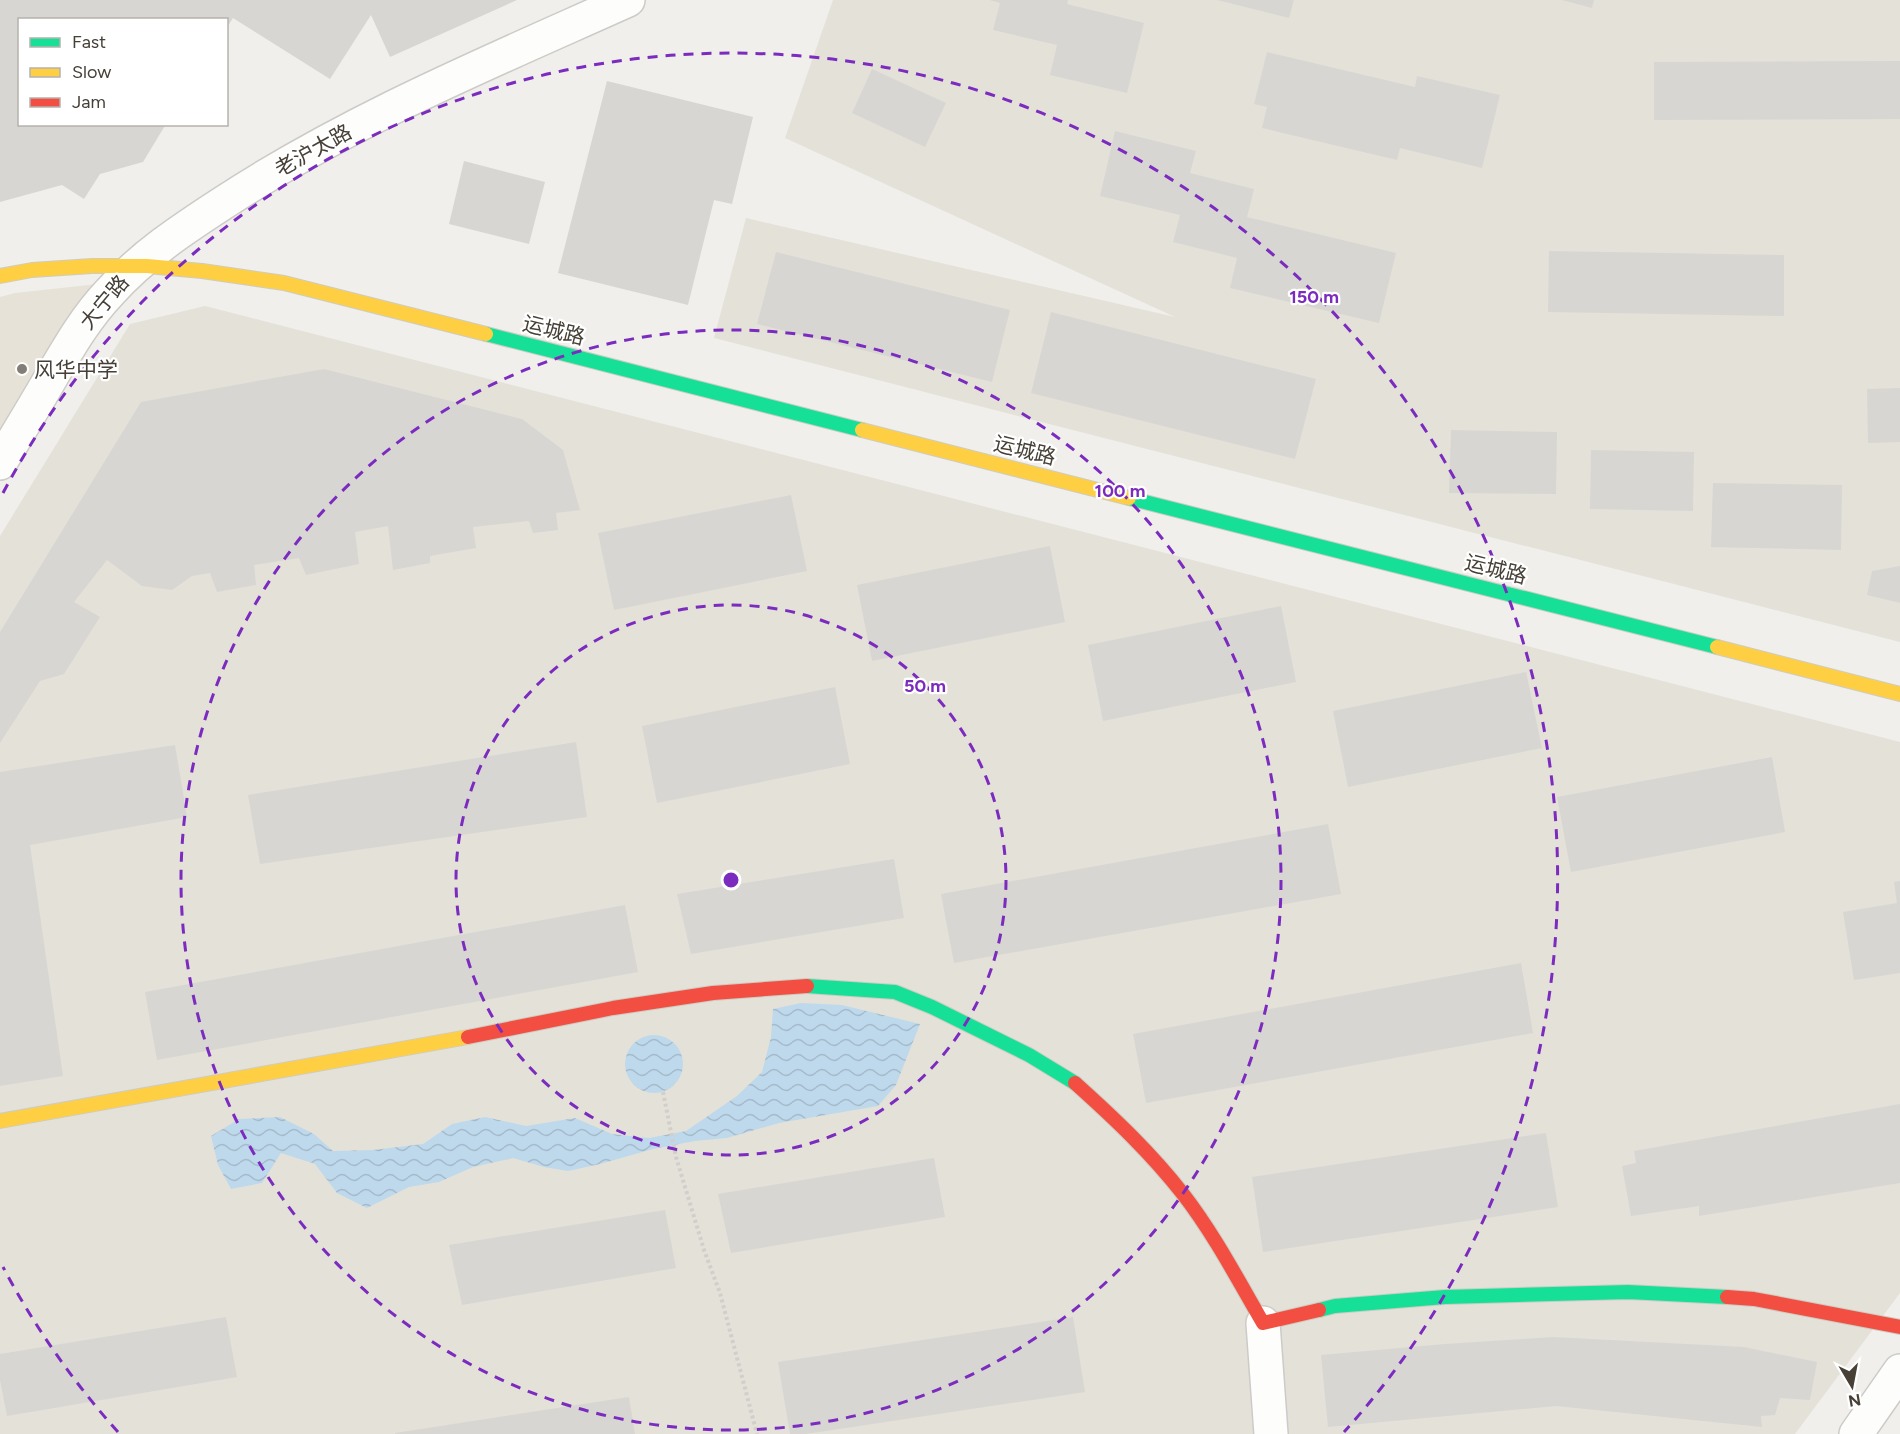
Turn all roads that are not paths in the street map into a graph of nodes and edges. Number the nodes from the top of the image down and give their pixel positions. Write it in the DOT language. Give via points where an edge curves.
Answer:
graph roads {
  1 [pos="628,0"];
  2 [pos="136,265"];
  3 [pos="0,276"];
  4 [pos="0,463"];
  5 [pos="1900,694"];
  6 [pos="0,1121"];
  7 [pos="1263,1323"];
  8 [pos="1900,1327"];
  9 [pos="1900,1371"];
  10 [pos="1271,1434"];
  11 [pos="1856,1434"];
  1 -- 2 [label="street, 老沪太路" via="338,135 244,189"];
  2 -- 3 [label="street" via="92,265"];
  2 -- 4 [label="street, 大宁路" via="87,319"];
  2 -- 5 [label="street, 运城路" via="234,273 284,283"];
  6 -- 7 [label="street" via="713,993 801,986 896,992 1029,1055 1072,1081 1122,1125 1184,1195"];
  7 -- 8 [label="street" via="1335,1306 1445,1297 1628,1292 1754,1299"];
  7 -- 10 [label="street"];
  9 -- 11 [label="street"];
}
